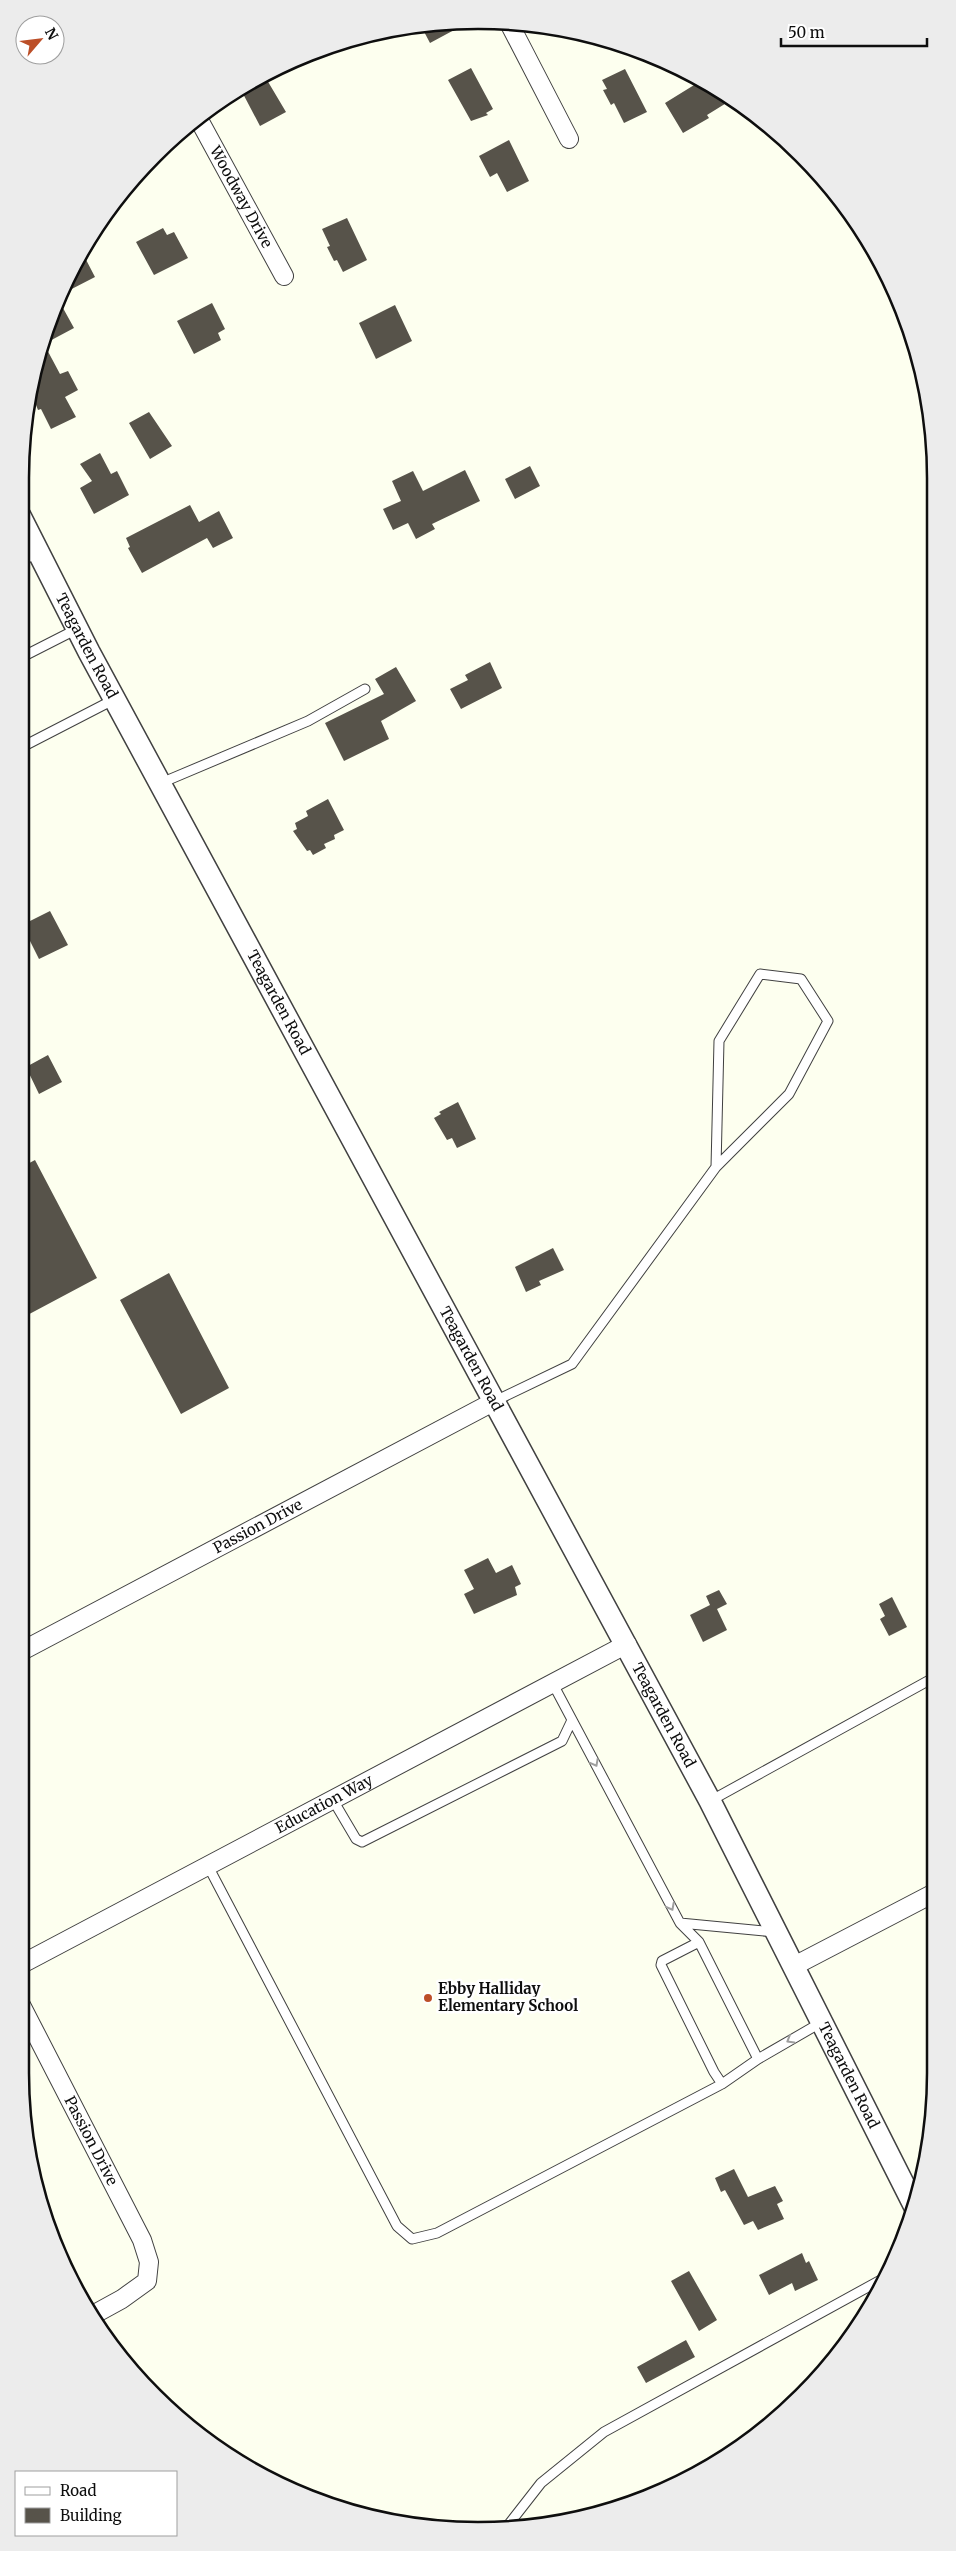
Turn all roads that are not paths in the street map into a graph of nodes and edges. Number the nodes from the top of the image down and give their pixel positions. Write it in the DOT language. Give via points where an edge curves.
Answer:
graph roads {
  1 [pos="513,31"];
  2 [pos="202,125"];
  3 [pos="569,139"];
  4 [pos="284,276"];
  5 [pos="29,533"];
  6 [pos="39,552"];
  7 [pos="29,557"];
  8 [pos="77,629"];
  9 [pos="29,653"];
  10 [pos="365,689"];
  11 [pos="115,699"];
  12 [pos="29,743"];
  13 [pos="161,783"];
  14 [pos="716,1167"];
  15 [pos="495,1401"];
  16 [pos="627,1644"];
  17 [pos="29,1647"];
  18 [pos="927,1681"];
  19 [pos="553,1684"];
  20 [pos="572,1720"];
  21 [pos="333,1800"];
  22 [pos="710,1801"];
  23 [pos="208,1866"];
  24 [pos="927,1897"];
  25 [pos="680,1923"];
  26 [pos="776,1932"];
  27 [pos="699,1942"];
  28 [pos="29,1960"];
  29 [pos="794,1966"];
  30 [pos="29,2020"];
  31 [pos="822,2021"];
  32 [pos="758,2059"];
  33 [pos="722,2084"];
  34 [pos="910,2196"];
  35 [pos="875,2283"];
  36 [pos="98,2313"];
  37 [pos="512,2521"];
  1 -- 3 [label="street"];
  2 -- 4 [label="street, Woodway Drive"];
  5 -- 6 [label="street, Teagarden Road"];
  6 -- 7 [label="lane"];
  6 -- 8 [label="street, Teagarden Road"];
  8 -- 9 [label="lane"];
  8 -- 11 [label="street, Teagarden Road"];
  10 -- 13 [label="lane" via="308,721"];
  11 -- 12 [label="lane"];
  11 -- 13 [label="street, Teagarden Road"];
  13 -- 15 [label="street, Teagarden Road"];
  14 -- 14 [label="lane" via="790,1094 828,1021 801,979 760,974 719,1041"];
  14 -- 15 [label="lane" via="572,1364"];
  15 -- 16 [label="street, Teagarden Road"];
  15 -- 17 [label="street, Passion Drive"];
  16 -- 19 [label="street, Education Way"];
  16 -- 22 [label="street, Teagarden Road"];
  18 -- 22 [label="lane"];
  19 -- 20 [label="lane"];
  19 -- 21 [label="street, Education Way"];
  20 -- 21 [label="lane" via="562,1741 362,1842 356,1838"];
  20 -- 25 [label="lane, one-way"];
  21 -- 23 [label="street, Education Way"];
  22 -- 26 [label="street, Teagarden Road"];
  23 -- 28 [label="street, Education Way"];
  23 -- 33 [label="lane" via="397,2226 412,2239 437,2233"];
  24 -- 29 [label="street"];
  25 -- 26 [label="lane"];
  25 -- 27 [label="lane"];
  26 -- 29 [label="street, Teagarden Road"];
  27 -- 32 [label="lane"];
  27 -- 33 [label="lane" via="661,1965"];
  29 -- 31 [label="street, Teagarden Road"];
  30 -- 36 [label="street, Passion Drive" via="142,2240 149,2262 146,2281 122,2300"];
  31 -- 32 [label="lane, one-way"];
  31 -- 34 [label="street, Teagarden Road"];
  32 -- 33 [label="lane"];
  35 -- 37 [label="lane" via="604,2432 541,2483"];
}
